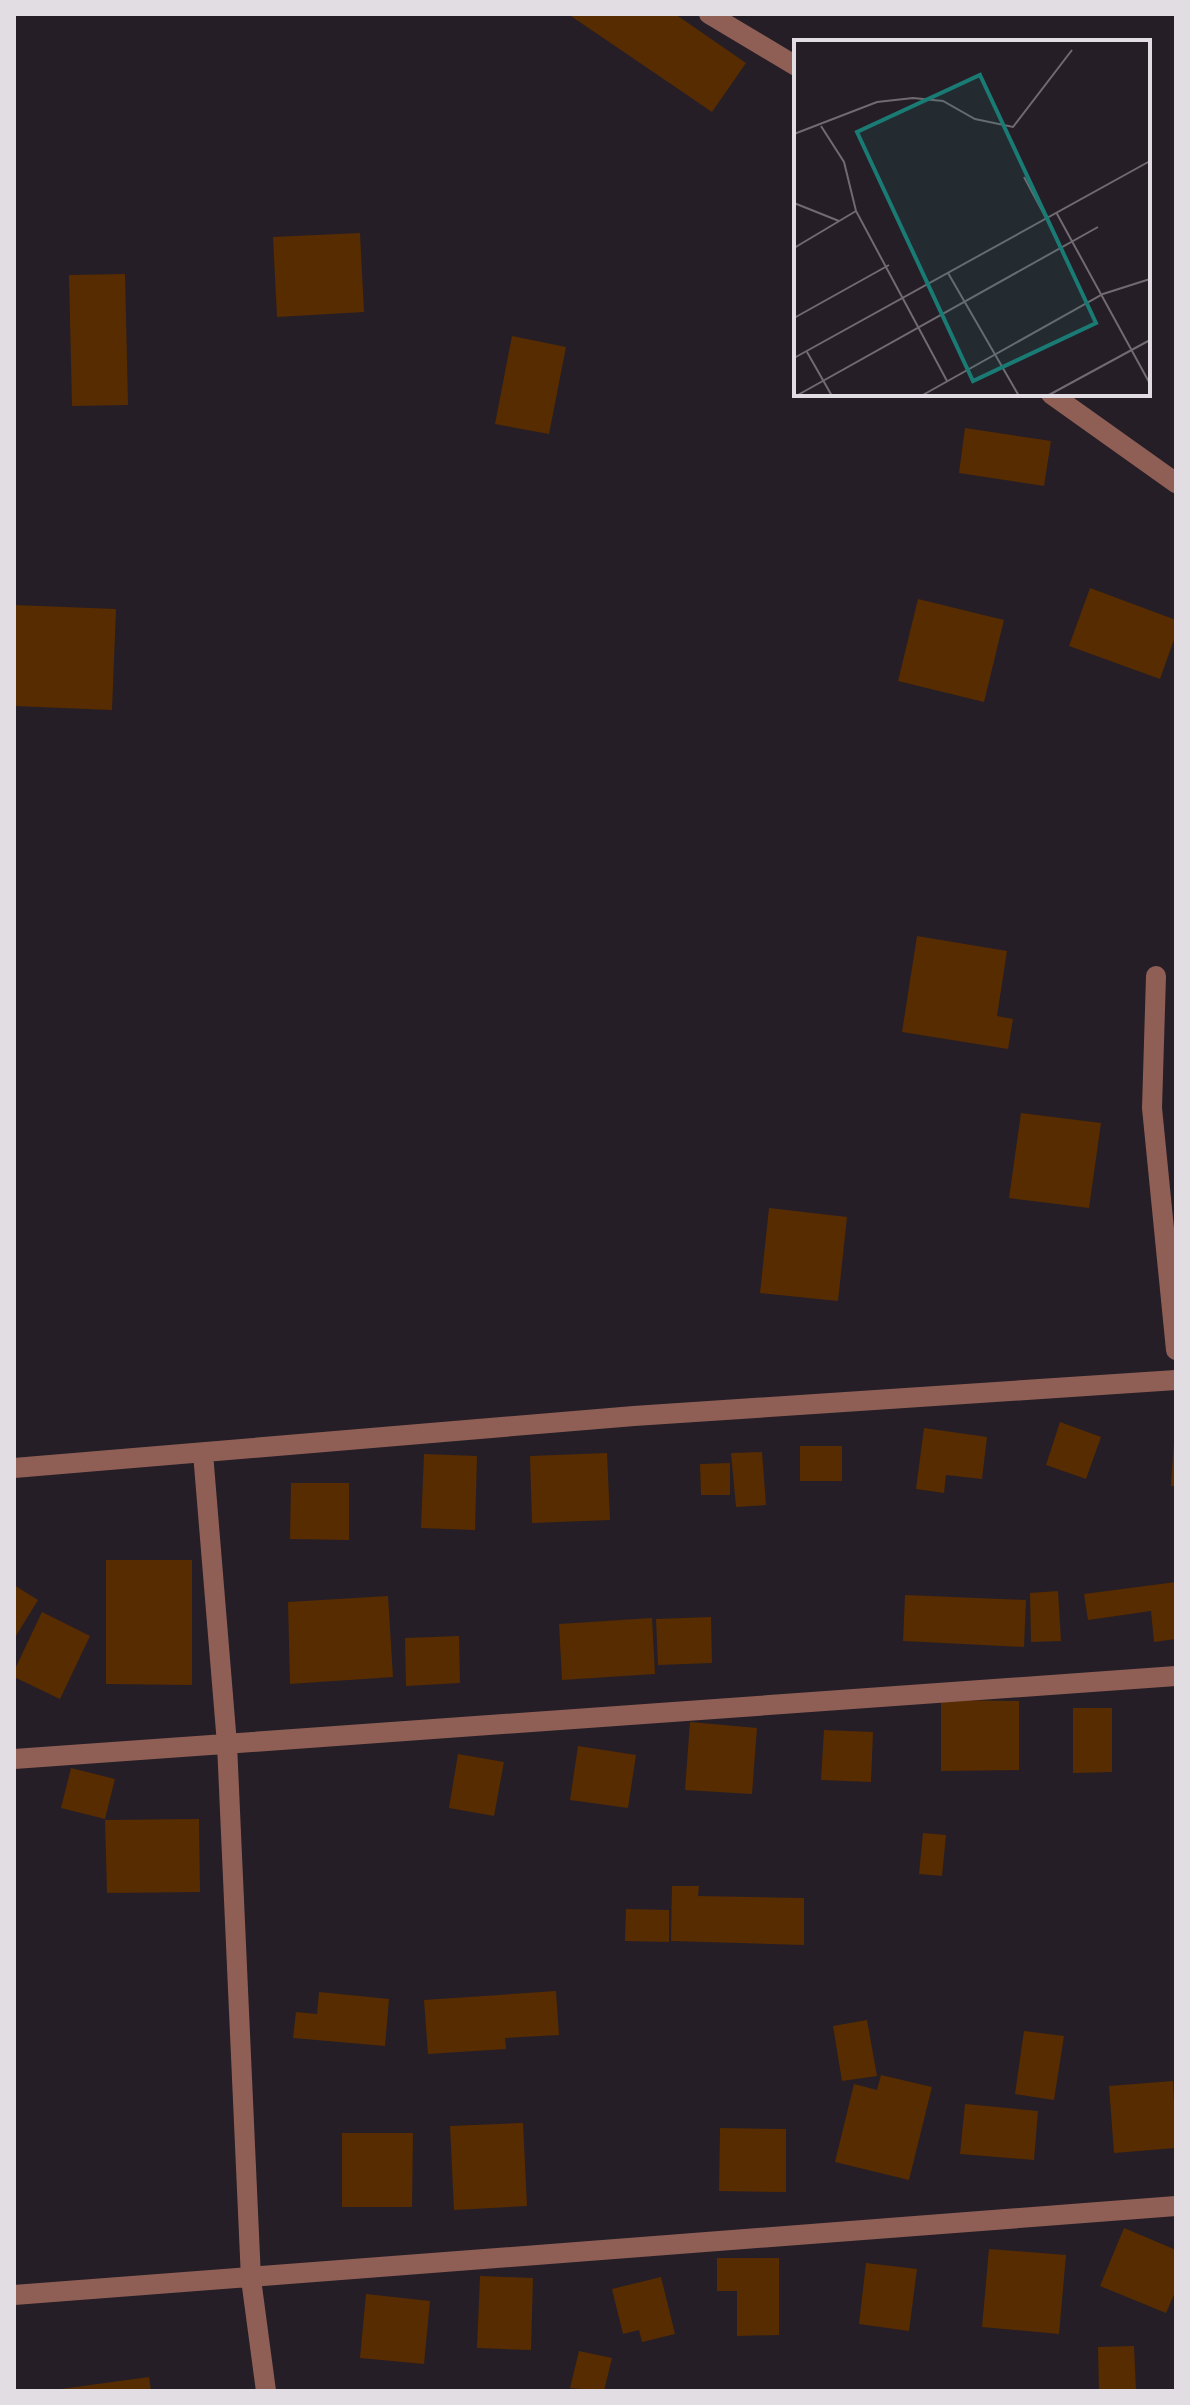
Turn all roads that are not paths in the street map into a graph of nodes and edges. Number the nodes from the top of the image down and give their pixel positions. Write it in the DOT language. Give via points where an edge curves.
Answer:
graph roads {
  1 [pos="709,14"];
  2 [pos="794,65"];
  3 [pos="1054,396"];
  4 [pos="1176,483"];
  5 [pos="1156,976"];
  6 [pos="1176,1350"];
  7 [pos="1176,1380"];
  8 [pos="203,1453"];
  9 [pos="14,1468"];
  10 [pos="1176,1676"];
  11 [pos="227,1744"];
  12 [pos="14,1759"];
  13 [pos="1176,2206"];
  14 [pos="251,2279"];
  15 [pos="14,2295"];
  16 [pos="266,2391"];
  1 -- 2 [label="street"];
  3 -- 4 [label="street"];
  5 -- 6 [label="street" via="1152,1108"];
  7 -- 8 [label="street" via="634,1416"];
  8 -- 9 [label="street"];
  8 -- 11 [label="street"];
  10 -- 11 [label="street"];
  11 -- 12 [label="street"];
  11 -- 14 [label="street"];
  13 -- 14 [label="street"];
  14 -- 15 [label="street"];
  14 -- 16 [label="street"];
}
